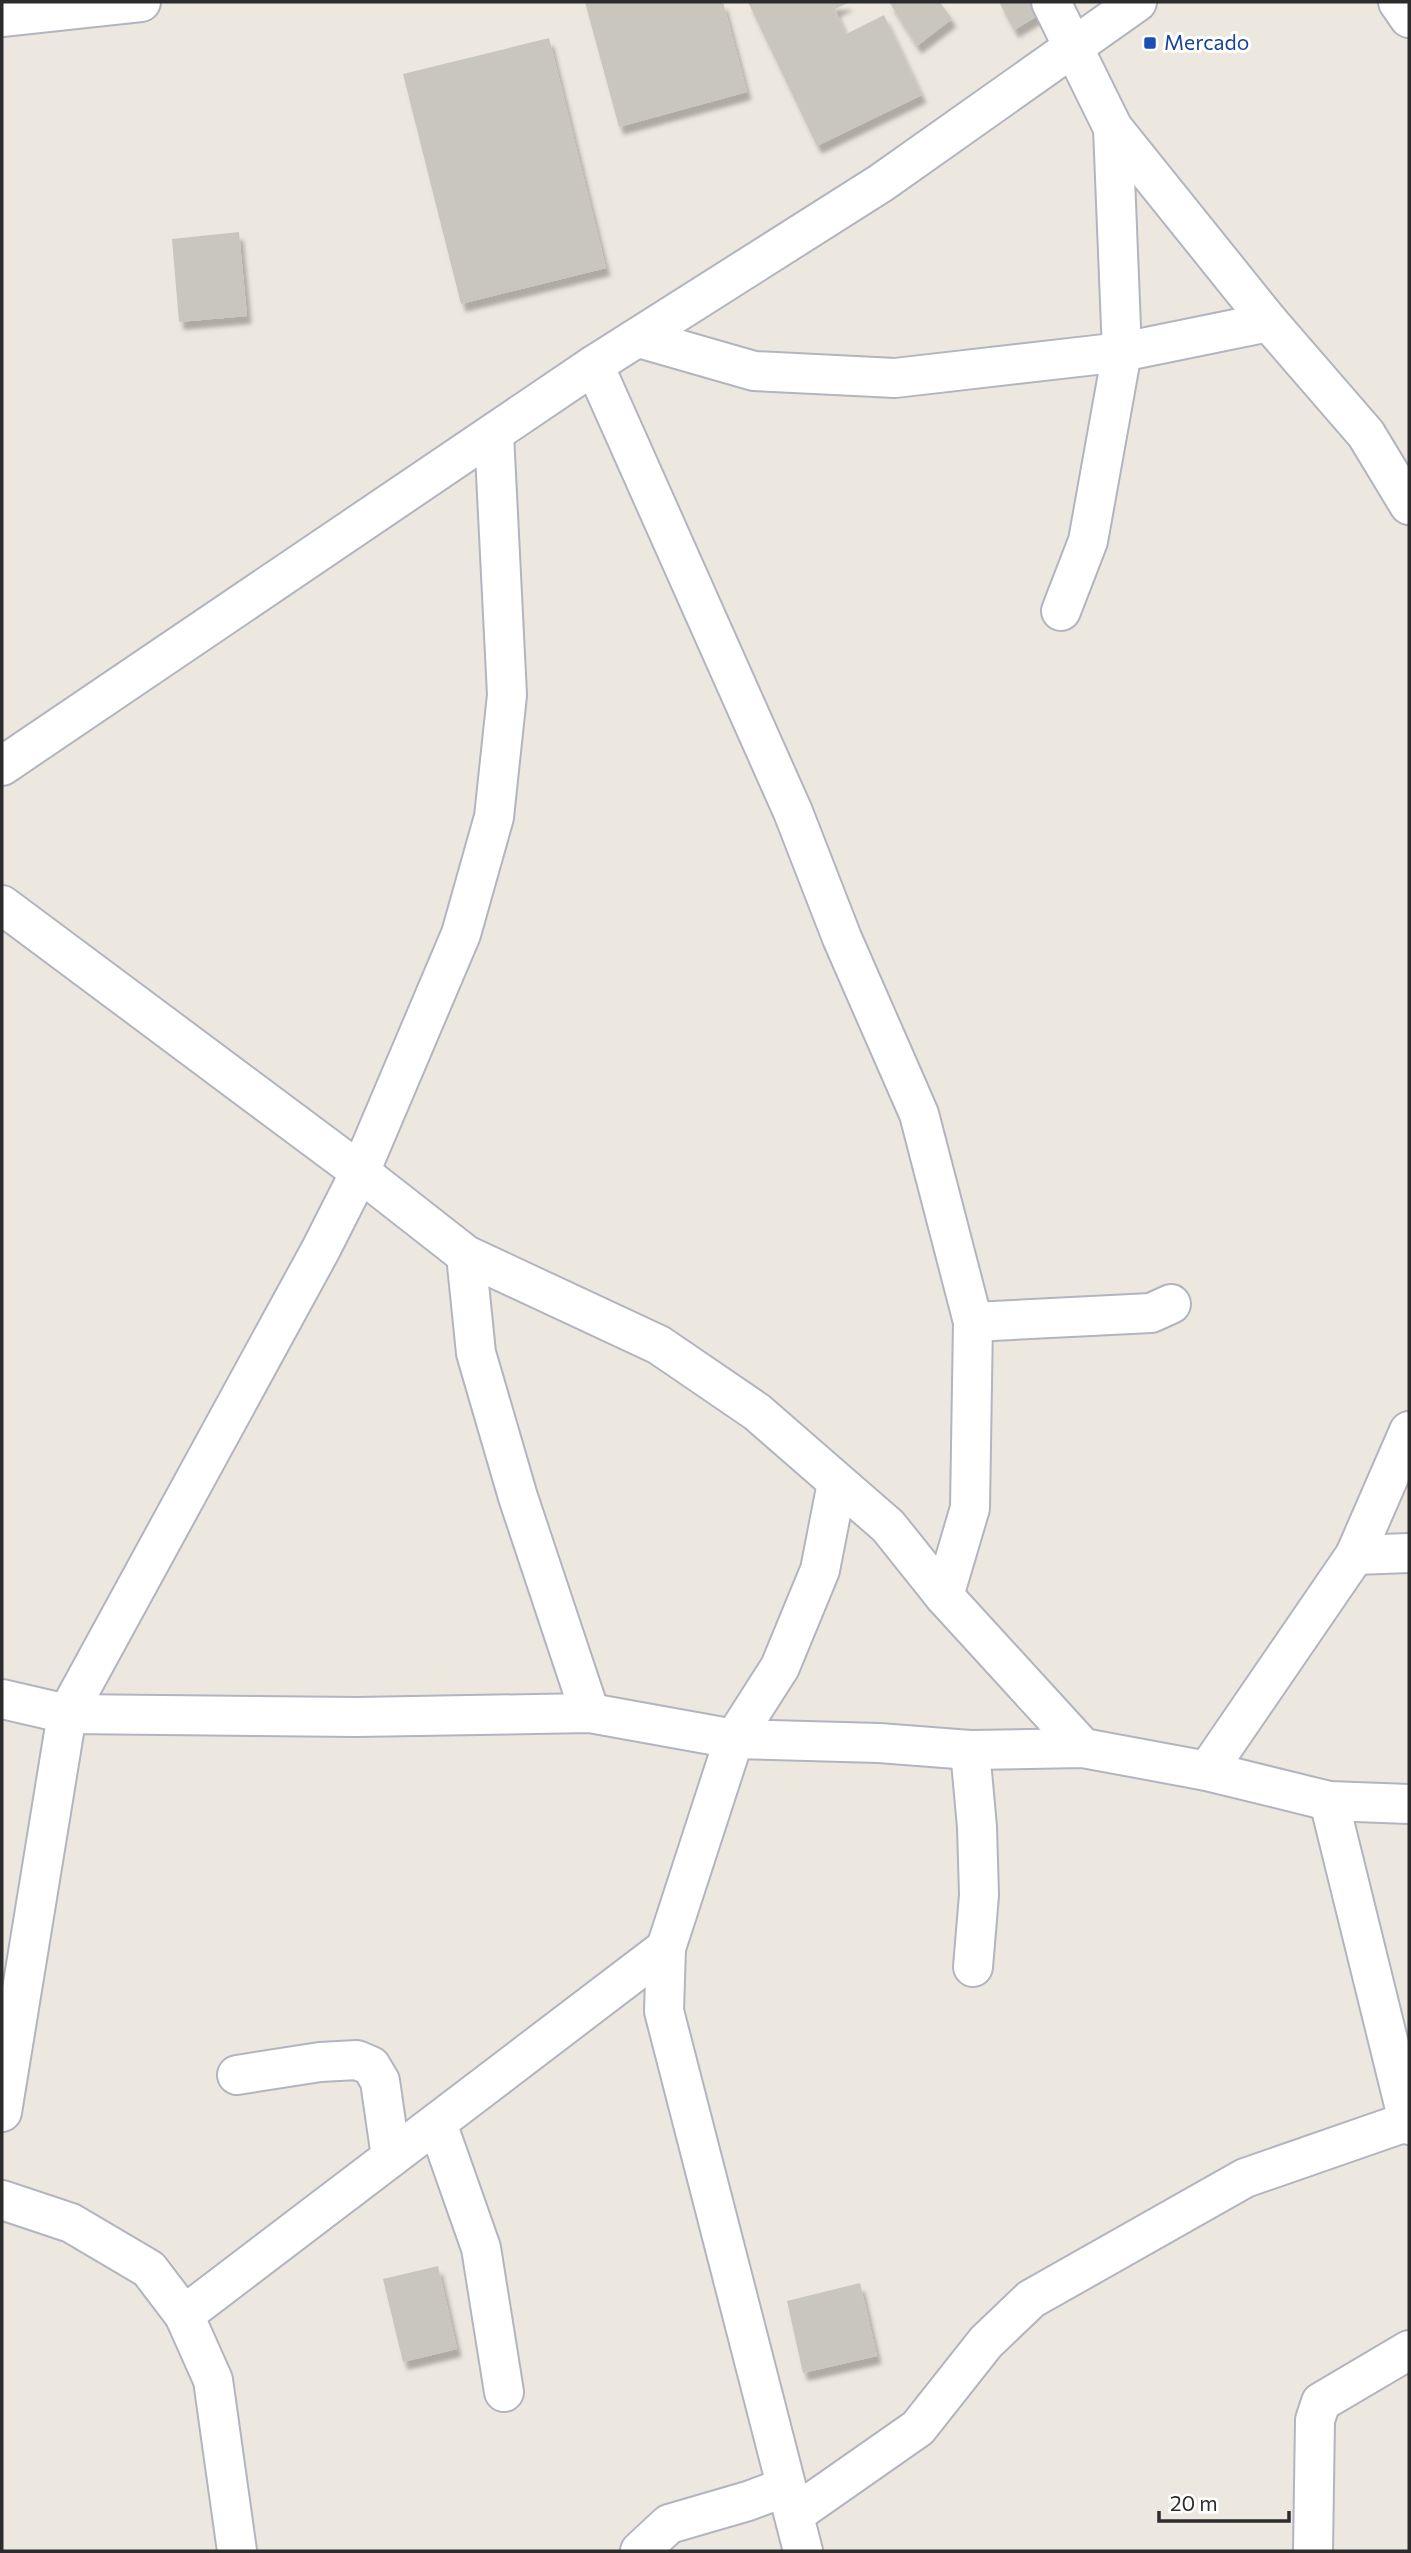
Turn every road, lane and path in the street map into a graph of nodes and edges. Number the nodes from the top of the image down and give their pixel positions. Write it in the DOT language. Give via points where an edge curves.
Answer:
graph roads {
  1 [pos="141,2"];
  2 [pos="1051,2"];
  3 [pos="1137,2"];
  4 [pos="1398,2"];
  5 [pos="2,18"];
  6 [pos="1409,18"];
  7 [pos="1072,48"];
  8 [pos="1113,128"];
  9 [pos="1269,322"];
  10 [pos="639,338"];
  11 [pos="1122,352"];
  12 [pos="594,365"];
  13 [pos="494,434"];
  14 [pos="1409,505"];
  15 [pos="1061,611"];
  16 [pos="2,766"];
  17 [pos="2,905"];
  18 [pos="360,1172"];
  19 [pos="466,1255"];
  20 [pos="1171,1304"];
  21 [pos="972,1322"];
  22 [pos="1409,1430"];
  23 [pos="837,1483"];
  24 [pos="1409,1553"];
  25 [pos="1354,1555"];
  26 [pos="944,1596"];
  27 [pos="2,1699"];
  28 [pos="590,1713"];
  29 [pos="67,1714"];
  30 [pos="734,1739"];
  31 [pos="1083,1748"];
  32 [pos="970,1750"];
  33 [pos="1207,1770"];
  34 [pos="1329,1801"];
  35 [pos="1409,1804"];
  36 [pos="666,1948"];
  37 [pos="973,1967"];
  38 [pos="237,2076"];
  39 [pos="2,2112"];
  40 [pos="1409,2122"];
  41 [pos="437,2123"];
  42 [pos="391,2157"];
  43 [pos="2,2200"];
  44 [pos="184,2315"];
  45 [pos="1409,2350"];
  46 [pos="504,2392"];
  47 [pos="790,2501"];
  48 [pos="237,2551"];
  49 [pos="640,2551"];
  50 [pos="803,2551"];
  51 [pos="1313,2551"];
  1 -- 5 [label="street"];
  2 -- 7 [label="street"];
  3 -- 7 [label="street"];
  4 -- 6 [label="street"];
  7 -- 8 [label="street"];
  7 -- 10 [label="street" via="881,184"];
  8 -- 9 [label="street"];
  8 -- 11 [label="street"];
  9 -- 11 [label="street"];
  9 -- 14 [label="street" via="1366,434"];
  10 -- 11 [label="street" via="754,371 895,379"];
  10 -- 12 [label="street"];
  11 -- 15 [label="street" via="1088,541"];
  12 -- 13 [label="street"];
  12 -- 21 [label="street" via="793,812 919,1114"];
  13 -- 16 [label="street"];
  13 -- 18 [label="street" via="508,695 494,817 461,934"];
  17 -- 18 [label="street"];
  18 -- 19 [label="street"];
  18 -- 29 [label="street"];
  19 -- 23 [label="street" via="659,1345 757,1412"];
  19 -- 28 [label="street" via="476,1353"];
  20 -- 21 [label="street" via="1151,1312"];
  21 -- 26 [label="street" via="971,1508"];
  22 -- 25 [label="street"];
  23 -- 26 [label="street" via="888,1526"];
  23 -- 30 [label="street" via="820,1570 780,1667"];
  24 -- 25 [label="street"];
  25 -- 33 [label="street"];
  26 -- 31 [label="street"];
  27 -- 29 [label="street"];
  28 -- 29 [label="street" via="357,1717"];
  28 -- 30 [label="street"];
  29 -- 39 [label="street"];
  30 -- 32 [label="street"];
  30 -- 36 [label="street"];
  31 -- 32 [label="street"];
  31 -- 33 [label="street"];
  32 -- 37 [label="street" via="979,1895"];
  33 -- 34 [label="street"];
  34 -- 35 [label="street"];
  34 -- 40 [label="street"];
  36 -- 41 [label="street"];
  36 -- 47 [label="street" via="664,2011"];
  38 -- 42 [label="street" via="320,2062 357,2060 371,2066 380,2081"];
  40 -- 47 [label="street" via="1245,2178 1031,2299 986,2342 918,2428"];
  41 -- 42 [label="street"];
  41 -- 46 [label="street" via="481,2248"];
  42 -- 44 [label="street"];
  43 -- 44 [label="street" via="71,2223 149,2269"];
  44 -- 48 [label="street" via="213,2381"];
  45 -- 51 [label="street" via="1321,2402 1315,2420"];
  47 -- 49 [label="street" via="748,2501 669,2525"];
  47 -- 50 [label="street"];
}
